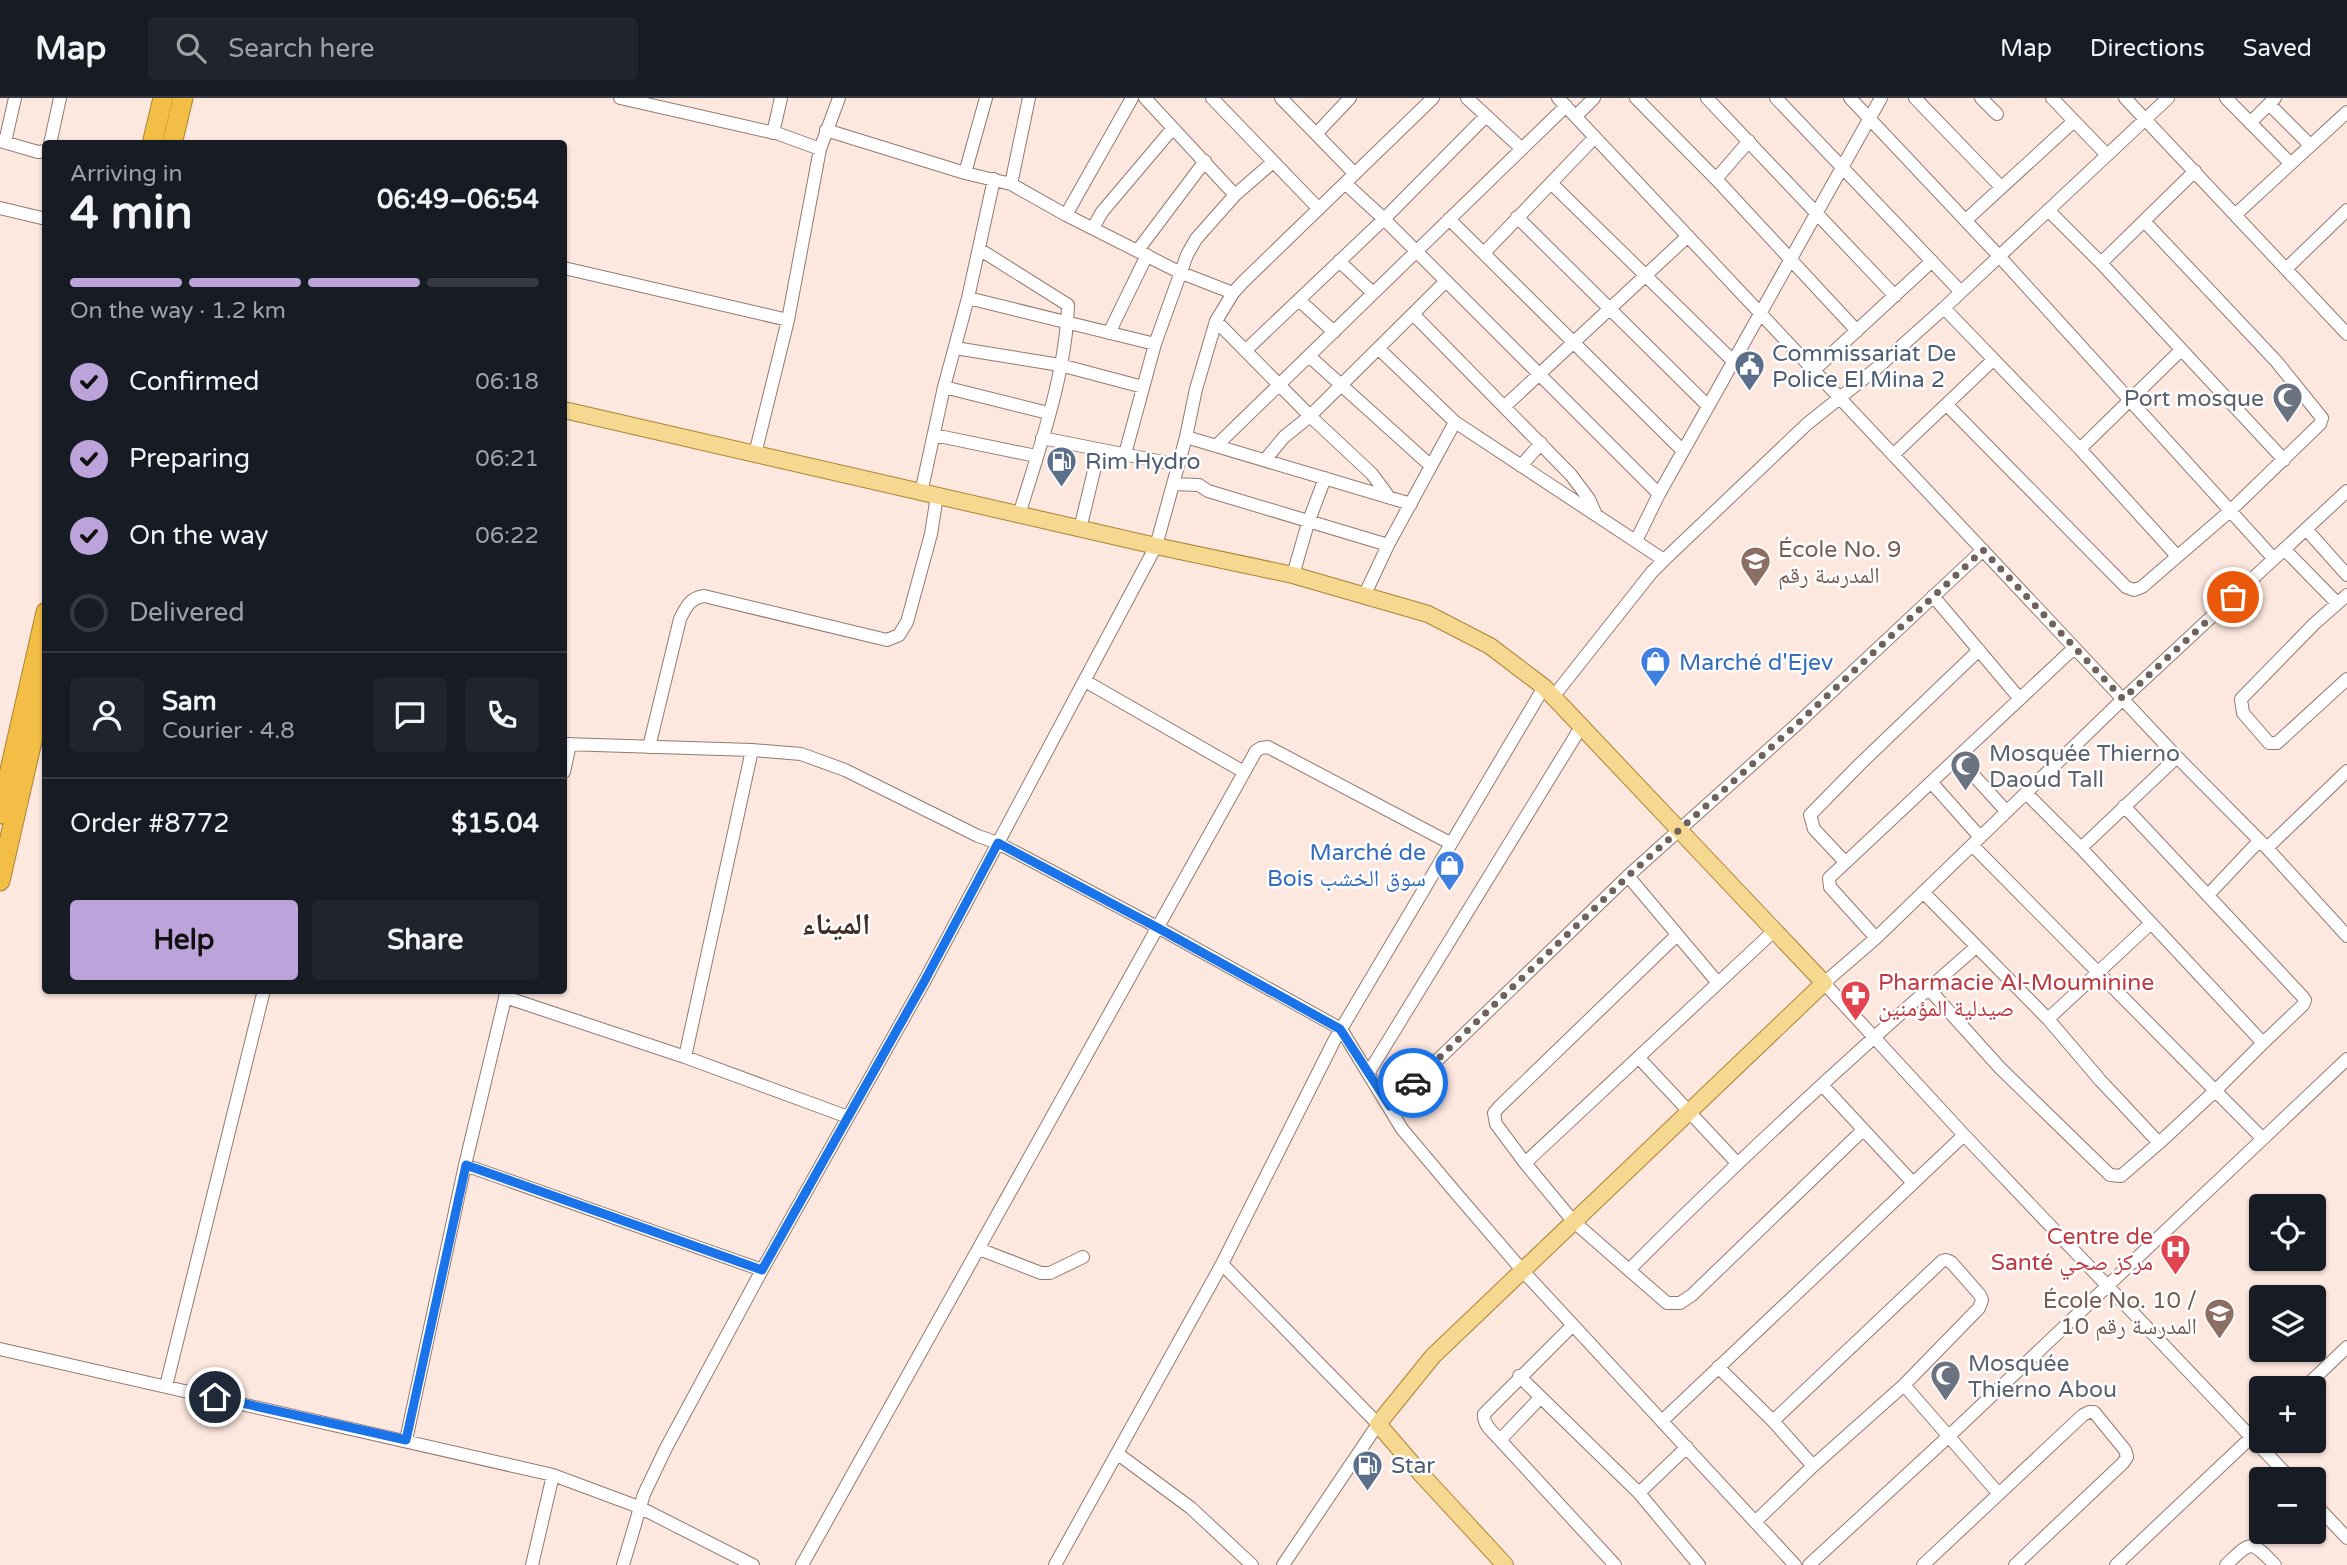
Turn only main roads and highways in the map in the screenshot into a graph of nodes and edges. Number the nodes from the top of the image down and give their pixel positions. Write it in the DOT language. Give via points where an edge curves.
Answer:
graph roads {
  1 [pos="163,98"];
  2 [pos="183,98"];
  3 [pos="153,140"];
  4 [pos="173,140"];
  5 [pos="567,411"];
  6 [pos="42,630"];
  7 [pos="41,723"];
  8 [pos="0,814"];
  9 [pos="0,881"];
  10 [pos="1505,1565"];
  1 -- 3 [label="highway"];
  2 -- 4 [label="highway"];
  5 -- 10 [label="main road" via="1293,575 1428,614 1490,646 1548,692 1824,983 1433,1356 1378,1424"];
  6 -- 8 [label="highway"];
  7 -- 9 [label="highway"];
}
